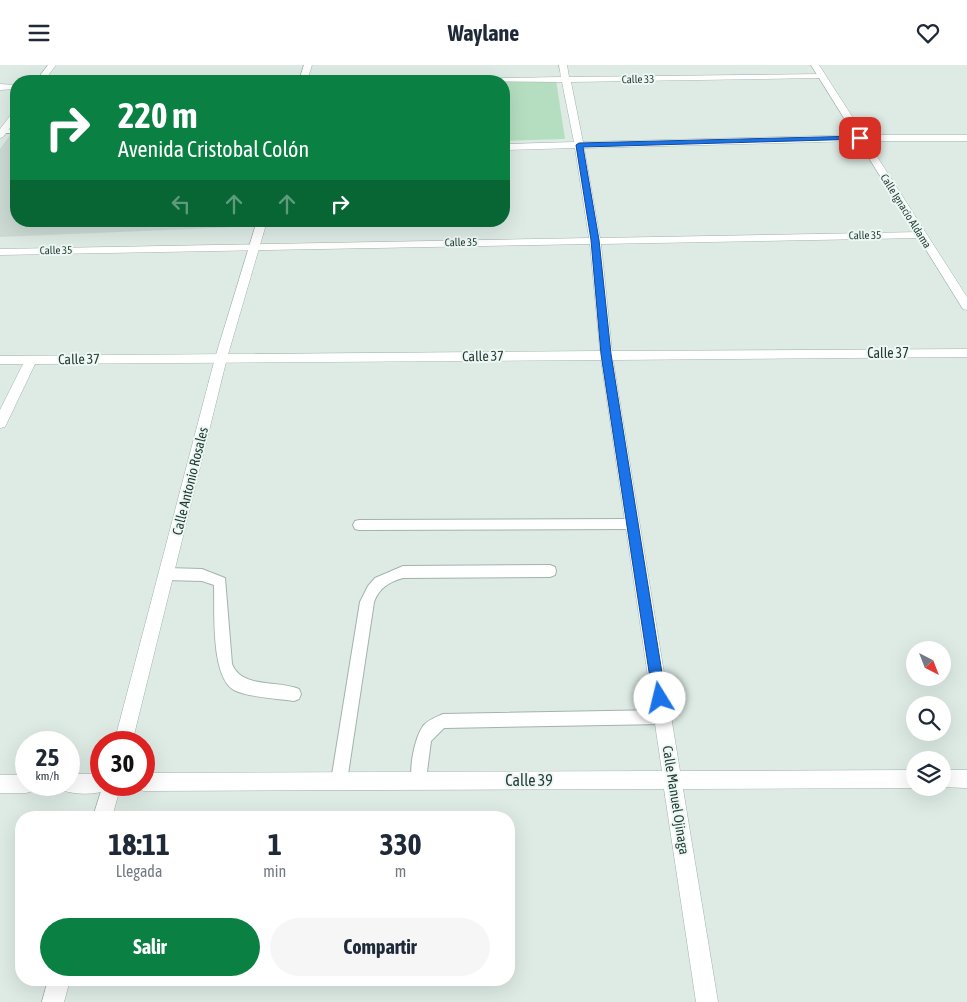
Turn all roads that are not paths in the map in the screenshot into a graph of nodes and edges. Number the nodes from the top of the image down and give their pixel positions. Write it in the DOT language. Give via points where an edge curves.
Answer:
graph roads {
  1 [pos="815,65"];
  2 [pos="564,73"];
  3 [pos="822,76"];
  4 [pos="510,77"];
  5 [pos="10,122"];
  6 [pos="1,133"];
  7 [pos="860,138"];
  8 [pos="967,138"];
  9 [pos="579,145"];
  10 [pos="510,147"];
  11 [pos="260,227"];
  12 [pos="921,235"];
  13 [pos="595,240"];
  14 [pos="254,246"];
  15 [pos="0,252"];
  16 [pos="967,306"];
  17 [pos="967,353"];
  18 [pos="606,354"];
  19 [pos="221,358"];
  20 [pos="0,360"];
  21 [pos="31,360"];
  22 [pos="0,423"];
  23 [pos="632,524"];
  24 [pos="359,525"];
  25 [pos="550,571"];
  26 [pos="166,574"];
  27 [pos="294,694"];
  28 [pos="663,717"];
  29 [pos="126,731"];
  30 [pos="906,779"];
  31 [pos="951,779"];
  32 [pos="967,779"];
  33 [pos="673,780"];
  34 [pos="339,781"];
  35 [pos="419,781"];
  36 [pos="155,782"];
  37 [pos="0,784"];
  38 [pos="15,784"];
  39 [pos="109,796"];
  40 [pos="106,811"];
  41 [pos="57,986"];
  42 [pos="53,1002"];
  43 [pos="708,1002"];
  1 -- 3 [label="street, Calle Ignacio Aldama"];
  2 -- 3 [label="street, Calle 33"];
  2 -- 4 [label="street, Calle 33"];
  2 -- 9 [label="street, Calle Manuel Ojinaga"];
  3 -- 7 [label="street, Calle Ignacio Aldama"];
  5 -- 6 [label="street"];
  7 -- 8 [label="street"];
  7 -- 9 [label="street"];
  7 -- 12 [label="street, Calle Ignacio Aldama"];
  9 -- 10 [label="street"];
  9 -- 13 [label="street, Calle Manuel Ojinaga"];
  11 -- 14 [label="street, Calle Antonio Rosales"];
  12 -- 13 [label="street, Calle 35"];
  12 -- 16 [label="street, Calle Ignacio Aldama"];
  13 -- 14 [label="street, Calle 35"];
  13 -- 18 [label="street, Calle Manuel Ojinaga"];
  14 -- 15 [label="street, Calle 35"];
  14 -- 19 [label="street, Calle Antonio Rosales"];
  17 -- 18 [label="street, Calle 37"];
  18 -- 19 [label="street, Calle 37"];
  18 -- 23 [label="street, Calle Manuel Ojinaga"];
  19 -- 21 [label="street, Calle 37"];
  19 -- 26 [label="street, Calle Antonio Rosales"];
  20 -- 21 [label="street, Calle 37"];
  21 -- 22 [label="street"];
  23 -- 24 [label="lane"];
  23 -- 28 [label="street, Calle Manuel Ojinaga"];
  25 -- 34 [label="lane" via="403,572 375,584 366,603"];
  26 -- 27 [label="lane" via="212,577 220,582 225,664 234,681 239,685"];
  26 -- 29 [label="street, Calle Antonio Rosales"];
  28 -- 33 [label="street, Calle Manuel Ojinaga"];
  28 -- 35 [label="lane" via="443,721 431,727 424,739"];
  30 -- 33 [label="street, Calle 39"];
  31 -- 32 [label="street"];
  33 -- 35 [label="street, Calle 39"];
  33 -- 43 [label="street, Calle Manuel Ojinaga"];
  34 -- 35 [label="street, Calle 39"];
  34 -- 36 [label="street, Calle 39"];
  37 -- 38 [label="street"];
  39 -- 40 [label="street"];
  41 -- 42 [label="street"];
}
